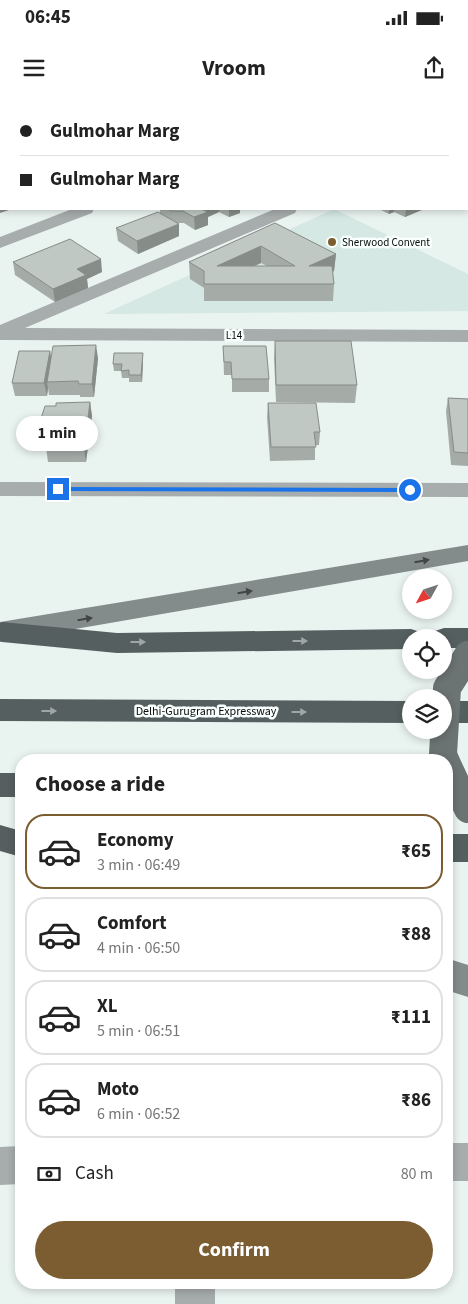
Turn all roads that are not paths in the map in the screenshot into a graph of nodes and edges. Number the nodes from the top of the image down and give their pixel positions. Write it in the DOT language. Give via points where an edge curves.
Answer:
graph roads {
  1 [pos="83,210"];
  2 [pos="286,210"];
  3 [pos="0,243"];
  4 [pos="0,333"];
  5 [pos="468,336"];
  6 [pos="0,489"];
  7 [pos="468,490"];
  8 [pos="468,553"];
  9 [pos="1,632"];
  10 [pos="452,638"];
  11 [pos="468,638"];
  12 [pos="402,639"];
  13 [pos="468,655"];
  14 [pos="0,710"];
  15 [pos="402,712"];
  16 [pos="452,712"];
  17 [pos="468,712"];
  18 [pos="443,754"];
  19 [pos="453,776"];
  20 [pos="0,785"];
  21 [pos="15,785"];
  22 [pos="453,791"];
  23 [pos="468,791"];
  24 [pos="468,809"];
  25 [pos="0,838"];
  26 [pos="15,842"];
  27 [pos="453,848"];
  28 [pos="468,848"];
  29 [pos="0,850"];
  30 [pos="15,850"];
  31 [pos="453,976"];
  32 [pos="468,981"];
  33 [pos="453,1162"];
  34 [pos="468,1162"];
  35 [pos="15,1165"];
  36 [pos="0,1166"];
  37 [pos="195,1289"];
  38 [pos="195,1304"];
  1 -- 3 [label="street"];
  2 -- 4 [label="street, L14"];
  4 -- 5 [label="street, L14"];
  6 -- 7 [label="street"];
  9 -- 8 [label="main road, one-way"];
  9 -- 12 [label="highway, one-way" via="117,643"];
  10 -- 11 [label="highway"];
  13 -- 18 [label="main road, bridge" via="447,688"];
  14 -- 15 [label="highway, Delhi-Gurugram Expressway, one-way"];
  16 -- 17 [label="highway"];
  19 -- 24 [label="main road, bridge"];
  20 -- 21 [label="highway"];
  22 -- 23 [label="highway"];
  25 -- 26 [label="highway"];
  27 -- 28 [label="highway"];
  29 -- 30 [label="main road"];
  31 -- 32 [label="main road"];
  33 -- 34 [label="street"];
  35 -- 36 [label="street"];
  37 -- 38 [label="street"];
}
